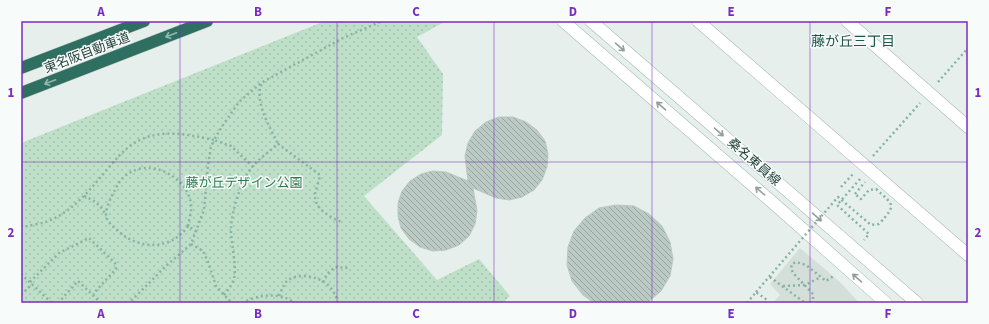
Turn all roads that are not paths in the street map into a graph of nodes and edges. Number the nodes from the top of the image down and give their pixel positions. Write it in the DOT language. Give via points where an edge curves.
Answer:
graph roads {
  1 [pos="144,21"];
  2 [pos="207,21"];
  3 [pos="563,21"];
  4 [pos="591,21"];
  5 [pos="698,21"];
  6 [pos="847,21"];
  7 [pos="21,68"];
  8 [pos="21,93"];
  9 [pos="968,126"];
  10 [pos="968,255"];
  11 [pos="886,303"];
  12 [pos="917,303"];
  1 -- 7 [label="highway, 東名阪自動車道"];
  2 -- 8 [label="highway, 東名阪自動車道, one-way"];
  11 -- 3 [label="main road, 桑名東員線, one-way"];
  4 -- 12 [label="main road, 桑名東員線, one-way"];
  5 -- 10 [label="main road" via="861,167"];
  6 -- 9 [label="main road"];
}
